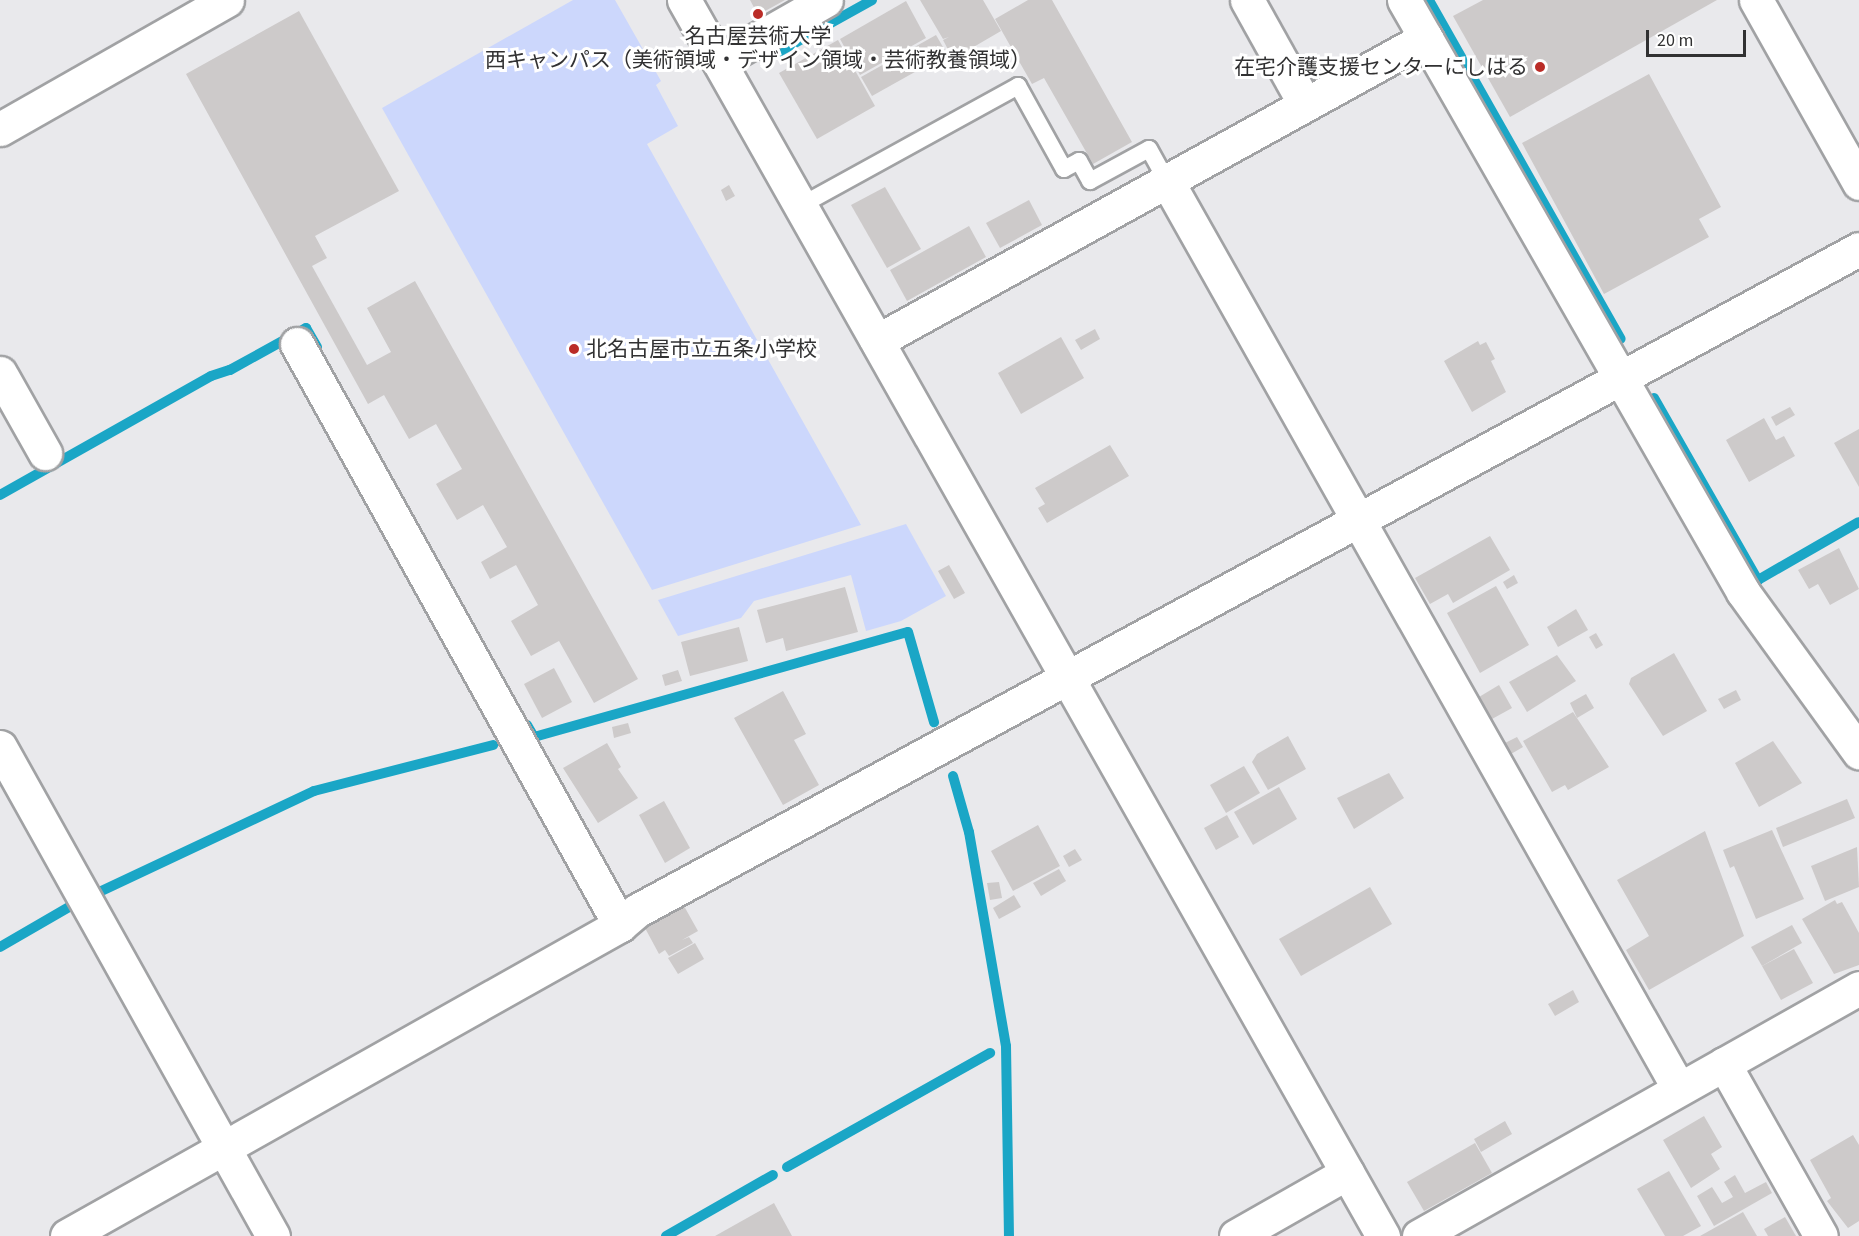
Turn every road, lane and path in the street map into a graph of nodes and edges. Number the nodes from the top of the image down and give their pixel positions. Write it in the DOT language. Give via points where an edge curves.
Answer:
graph roads {
  1 [pos="227,0"];
  2 [pos="684,0"];
  3 [pos="826,0"];
  4 [pos="1247,0"];
  5 [pos="1404,0"];
  6 [pos="1756,0"];
  7 [pos="1426,38"];
  8 [pos="718,61"];
  9 [pos="1305,104"];
  10 [pos="0,129"];
  11 [pos="1167,181"];
  12 [pos="1859,183"];
  13 [pos="800,206"];
  14 [pos="1859,249"];
  15 [pos="877,341"];
  16 [pos="297,344"];
  17 [pos="0,373"];
  18 [pos="1620,378"];
  19 [pos="45,453"];
  20 [pos="1358,519"];
  21 [pos="1066,676"];
  22 [pos="0,747"];
  23 [pos="1859,752"];
  24 [pos="620,925"];
  25 [pos="1859,988"];
  26 [pos="1724,1064"];
  27 [pos="1679,1089"];
  28 [pos="224,1147"];
  29 [pos="1347,1173"];
  30 [pos="67,1236"];
  31 [pos="273,1236"];
  32 [pos="1236,1236"];
  33 [pos="1383,1236"];
  34 [pos="1419,1236"];
  35 [pos="1821,1236"];
  1 -- 10 [label="street"];
  2 -- 8 [label="street"];
  3 -- 8 [label="street"];
  4 -- 9 [label="street"];
  5 -- 7 [label="street"];
  6 -- 12 [label="street"];
  7 -- 9 [label="street"];
  7 -- 18 [label="street"];
  8 -- 13 [label="street"];
  9 -- 11 [label="street"];
  11 -- 13 [label="lane" via="1149,149 1090,181 1079,161 1064,170 1018,86"];
  11 -- 15 [label="street"];
  11 -- 20 [label="street"];
  13 -- 15 [label="street"];
  14 -- 18 [label="street"];
  15 -- 21 [label="street"];
  16 -- 24 [label="street"];
  17 -- 19 [label="street"];
  18 -- 20 [label="street"];
  18 -- 23 [label="street" via="1743,592"];
  20 -- 21 [label="street"];
  20 -- 27 [label="street"];
  21 -- 24 [label="street" via="638,910"];
  21 -- 29 [label="street"];
  22 -- 28 [label="street"];
  24 -- 28 [label="street"];
  25 -- 26 [label="street"];
  26 -- 27 [label="street"];
  26 -- 35 [label="street"];
  27 -- 34 [label="street"];
  28 -- 30 [label="street"];
  28 -- 31 [label="street"];
  29 -- 32 [label="street"];
  29 -- 33 [label="street"];
}
